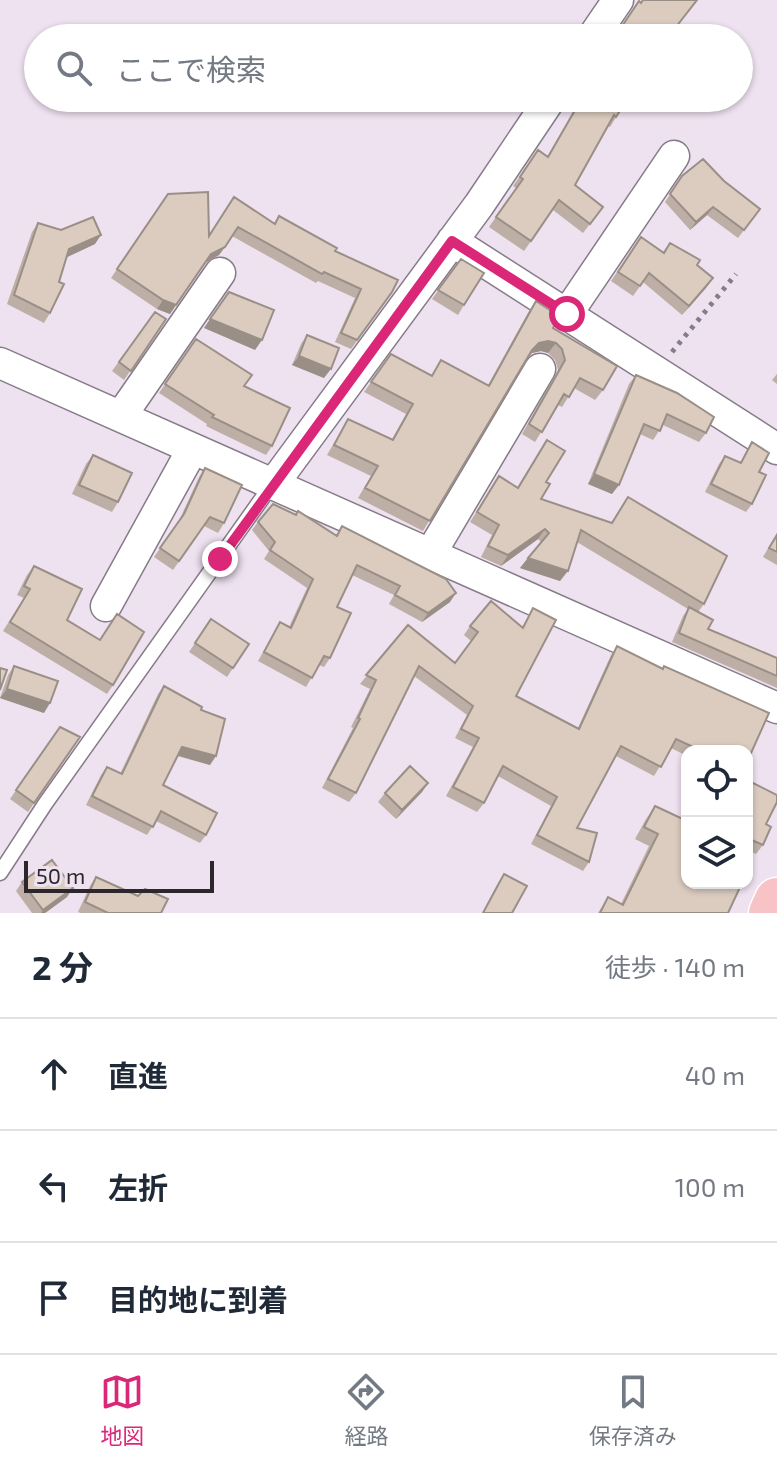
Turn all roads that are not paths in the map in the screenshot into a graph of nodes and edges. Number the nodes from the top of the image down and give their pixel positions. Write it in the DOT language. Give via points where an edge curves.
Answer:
graph roads {
  1 [pos="618,0"];
  2 [pos="602,24"];
  3 [pos="541,112"];
  4 [pos="674,156"];
  5 [pos="452,241"];
  6 [pos="220,273"];
  7 [pos="567,314"];
  8 [pos="0,363"];
  9 [pos="540,369"];
  10 [pos="121,416"];
  11 [pos="777,449"];
  12 [pos="192,450"];
  13 [pos="274,483"];
  14 [pos="431,553"];
  15 [pos="106,606"];
  16 [pos="777,708"];
  17 [pos="0,873"];
  18 [pos="777,900"];
  19 [pos="771,913"];
  1 -- 2 [label="street"];
  3 -- 5 [label="street"];
  4 -- 7 [label="street"];
  5 -- 7 [label="street"];
  5 -- 13 [label="street"];
  6 -- 10 [label="street"];
  7 -- 11 [label="street"];
  8 -- 10 [label="street"];
  9 -- 14 [label="street"];
  10 -- 12 [label="street"];
  12 -- 13 [label="street"];
  12 -- 15 [label="street"];
  13 -- 14 [label="street"];
  13 -- 17 [label="lane"];
  14 -- 16 [label="street"];
  18 -- 19 [label="highway"];
}
